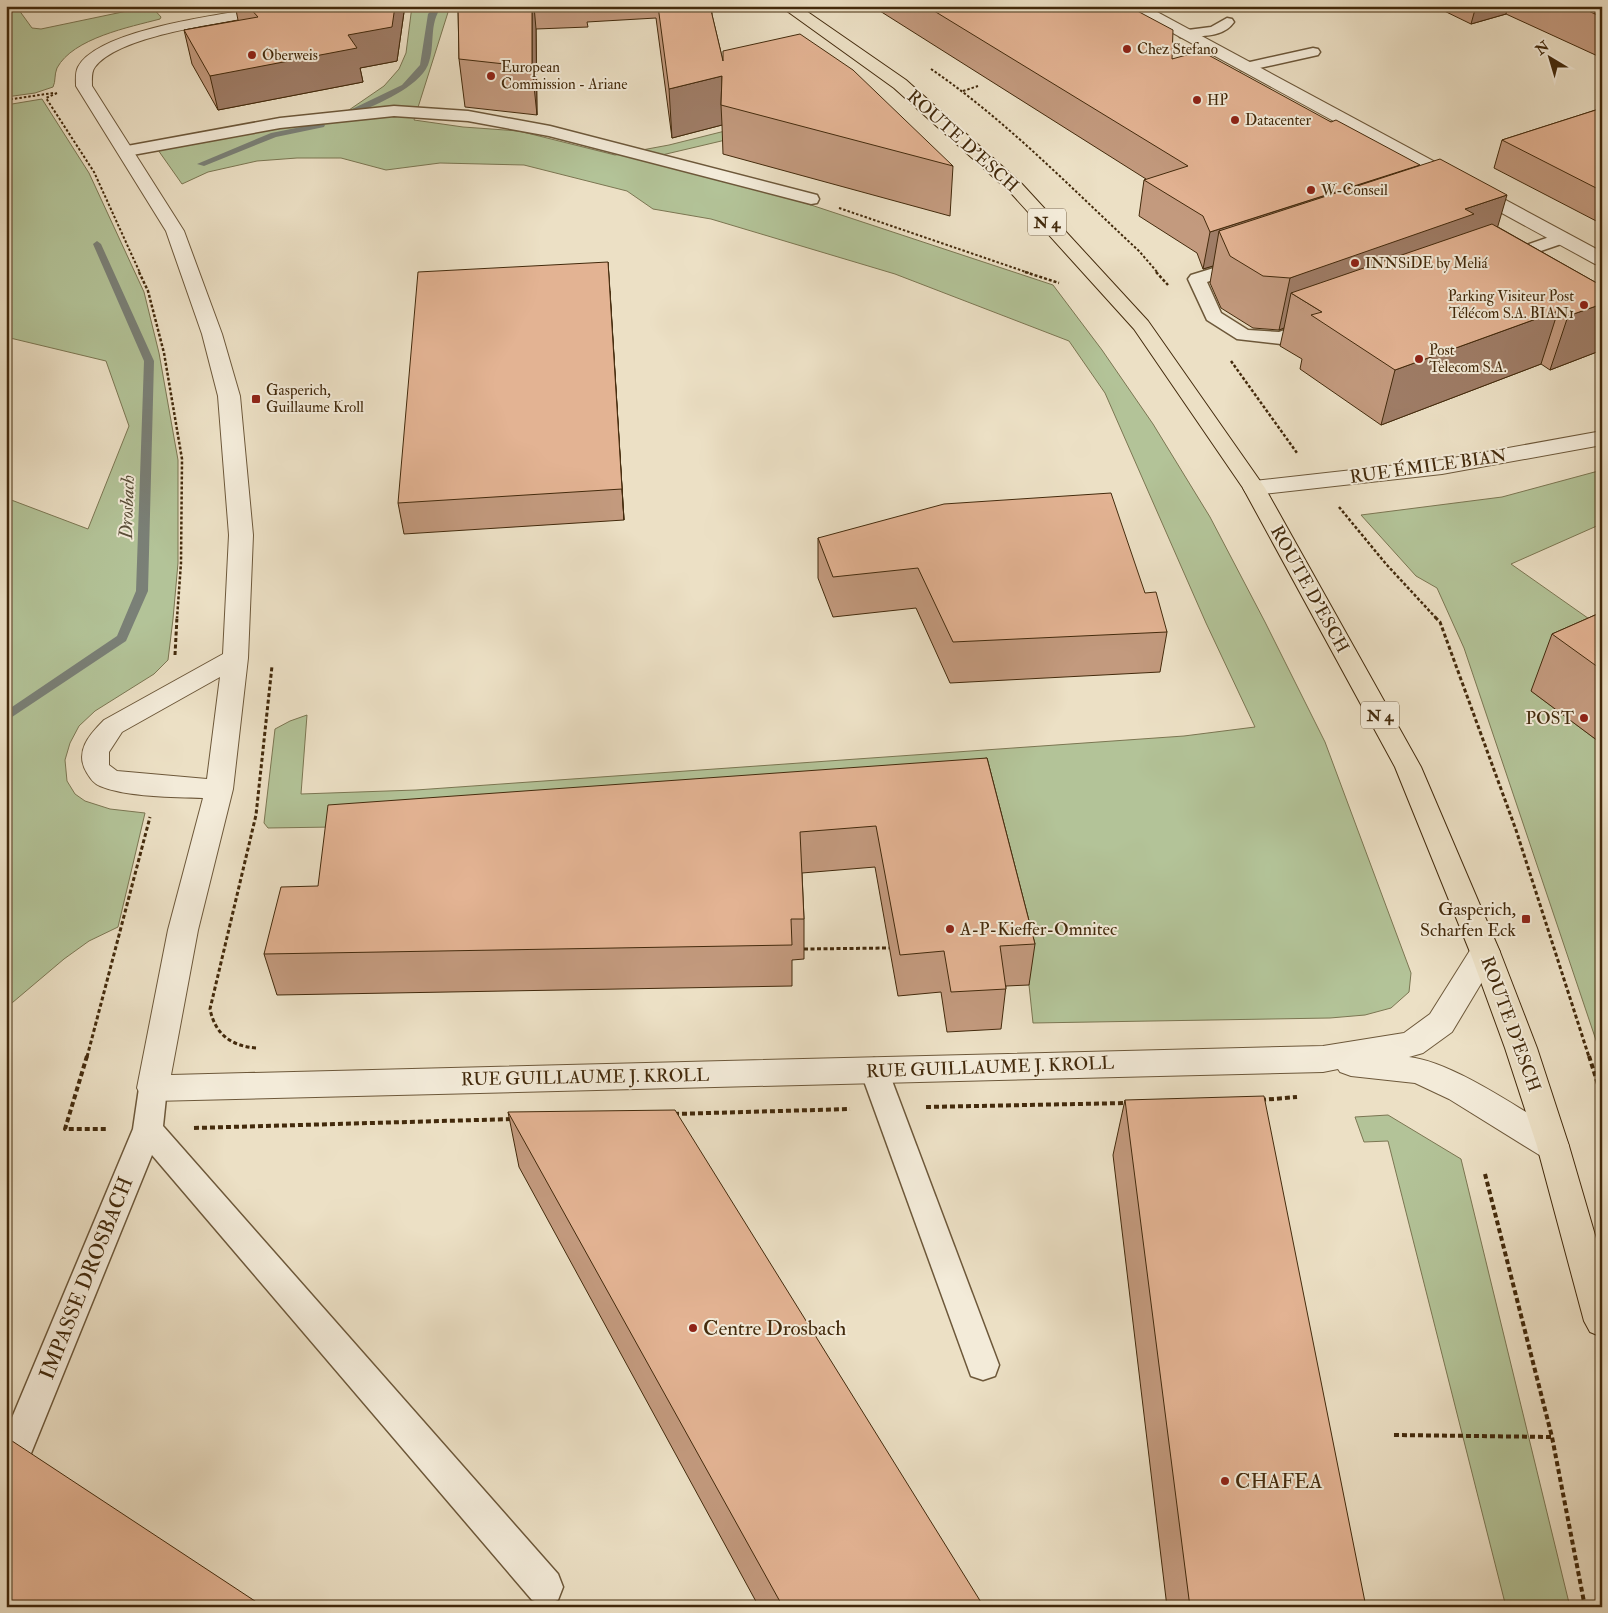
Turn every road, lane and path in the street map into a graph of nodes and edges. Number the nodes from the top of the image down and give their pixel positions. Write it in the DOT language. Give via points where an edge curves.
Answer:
graph roads {
  1 [pos="304,6"];
  2 [pos="788,6"];
  3 [pos="1134,6"];
  4 [pos="1307,48"];
  5 [pos="1253,65"];
  6 [pos="978,86"];
  7 [pos="963,91"];
  8 [pos="6,100"];
  9 [pos="127,152"];
  10 [pos="1470,188"];
  11 [pos="1446,196"];
  12 [pos="811,199"];
  13 [pos="1561,238"];
  14 [pos="1261,258"];
  15 [pos="1602,260"];
  16 [pos="1484,266"];
  17 [pos="1059,283"];
  18 [pos="1328,321"];
  19 [pos="1602,438"];
  20 [pos="1254,488"];
  21 [pos="272,656"];
  22 [pos="174,658"];
  23 [pos="235,658"];
  24 [pos="219,789"];
  25 [pos="152,810"];
  26 [pos="889,948"];
  27 [pos="804,949"];
  28 [pos="1485,952"];
  29 [pos="99,1015"];
  30 [pos="258,1048"];
  31 [pos="1323,1059"];
  32 [pos="874,1070"];
  33 [pos="153,1088"];
  34 [pos="148,1130"];
  35 [pos="1553,1146"];
  36 [pos="1485,1174"];
  37 [pos="1602,1321"];
  38 [pos="983,1365"];
  39 [pos="1394,1435"];
  40 [pos="1552,1437"];
  41 [pos="9,1466"];
  42 [pos="545,1587"];
  43 [pos="1585,1607"];
  1 -- 9 [label="street" via="164,30 112,46 96,56 86,66 84,86"];
  2 -- 20 [label="main road, ROUTE D'ESCH / N 4" via="900,84 1016,188 1141,325"];
  3 -- 5 [label="street"];
  4 -- 5 [label="lane" via="1272,63"];
  5 -- 10 [label="street"];
  6 -- 7 [label="path"];
  8 -- 22 [label="path" via="62,91 46,98 94,172 148,291 164,353 182,459 181,562"];
  9 -- 12 [label="lane" via="280,123 394,111 468,116 550,131"];
  9 -- 23 [label="street" via="174,231 212,334 229,396 241,535"];
  10 -- 11 [label="lane"];
  10 -- 13 [label="street"];
  12 -- 17 [label="path"];
  13 -- 15 [label="street"];
  13 -- 16 [label="lane"];
  14 -- 18 [label="lane" via="1197,279 1213,316 1244,335 1281,338"];
  19 -- 20 [label="street, RUE ÉMILE BIAN" via="1442,467"];
  20 -- 28 [label="main road, ROUTE D'ESCH / N 4" via="1408,767"];
  21 -- 30 [label="path" via="256,815 210,1009 212,1022 232,1043"];
  23 -- 24 [label="street"];
  23 -- 24 [label="street" via="113,726 100,740 94,755 98,769 108,779 164,787"];
  24 -- 33 [label="street" via="183,930"];
  25 -- 29 [label="path"];
  26 -- 27 [label="path"];
  28 -- 31 [label="street, RUE GUILLAUME J. KROLL" via="1441,1023 1412,1044"];
  28 -- 35 [label="main road, ROUTE D'ESCH / N 4"];
  31 -- 32 [label="street, RUE GUILLAUME J. KROLL"];
  31 -- 35 [label="street, RUE GUILLAUME J. KROLL" via="1419,1071 1460,1090"];
  32 -- 33 [label="street, RUE GUILLAUME J. KROLL"];
  32 -- 38 [label="lane"];
  33 -- 34 [label="lane, IMPASSE DROSBACH"];
  34 -- 41 [label="lane, IMPASSE DROSBACH"];
  34 -- 42 [label="lane"];
  35 -- 37 [label="main road, ROUTE D'ESCH / N 4"];
  36 -- 40 [label="path"];
  39 -- 40 [label="path"];
  40 -- 43 [label="path"];
}
